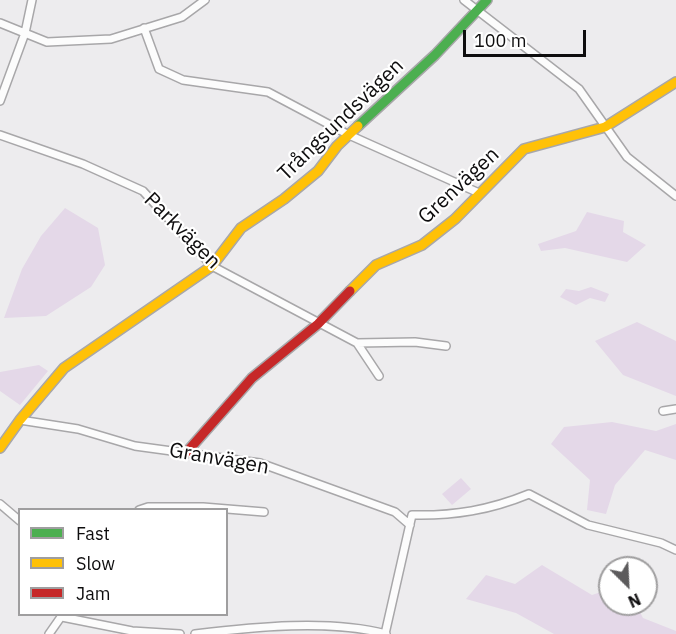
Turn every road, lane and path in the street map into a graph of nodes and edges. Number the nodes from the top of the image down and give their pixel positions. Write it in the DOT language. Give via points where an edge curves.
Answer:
graph roads {
  1 [pos="32,0"];
  2 [pos="205,0"];
  3 [pos="465,0"];
  4 [pos="487,0"];
  5 [pos="478,11"];
  6 [pos="0,23"];
  7 [pos="144,28"];
  8 [pos="25,33"];
  9 [pos="676,82"];
  10 [pos="0,101"];
  11 [pos="605,127"];
  12 [pos="0,135"];
  13 [pos="349,135"];
  14 [pos="479,193"];
  15 [pos="676,196"];
  16 [pos="212,266"];
  17 [pos="318,324"];
  18 [pos="357,343"];
  19 [pos="446,346"];
  20 [pos="379,376"];
  21 [pos="676,409"];
  22 [pos="663,411"];
  23 [pos="20,420"];
  24 [pos="0,448"];
  25 [pos="186,453"];
  26 [pos="0,504"];
  27 [pos="145,508"];
  28 [pos="215,508"];
  29 [pos="228,509"];
  30 [pos="264,512"];
  31 [pos="18,519"];
  32 [pos="410,525"];
  33 [pos="676,550"];
  34 [pos="63,616"];
  35 [pos="134,633"];
  36 [pos="49,634"];
  37 [pos="180,634"];
  38 [pos="195,634"];
  39 [pos="385,634"];
  1 -- 8 [label="street"];
  2 -- 7 [label="street" via="182,17"];
  3 -- 5 [label="street"];
  4 -- 5 [label="street, Trångsundsvägen"];
  5 -- 11 [label="street" via="579,89"];
  5 -- 13 [label="street, Trångsundsvägen"];
  6 -- 8 [label="street"];
  7 -- 8 [label="street" via="111,39 47,42"];
  7 -- 13 [label="street" via="159,69 183,80 268,92"];
  8 -- 10 [label="street"];
  9 -- 11 [label="street, Grenvägen"];
  11 -- 14 [label="street, Grenvägen" via="524,149"];
  11 -- 15 [label="street" via="627,157"];
  12 -- 16 [label="street, Parkvägen" via="83,164 143,191"];
  13 -- 14 [label="street"];
  13 -- 16 [label="street, Trångsundsvägen" via="318,171 241,228"];
  14 -- 17 [label="street, Grenvägen" via="422,245 376,265"];
  16 -- 17 [label="street, Parkvägen"];
  16 -- 23 [label="street, Trångsundsvägen" via="64,368"];
  17 -- 18 [label="street, Parkvägen"];
  17 -- 25 [label="street, Grenvägen" via="252,378"];
  18 -- 19 [label="street, Parkvägen"];
  18 -- 20 [label="street"];
  21 -- 22 [label="street"];
  23 -- 24 [label="street, Trångsundsvägen"];
  23 -- 25 [label="street, Granvägen" via="78,429 135,446"];
  25 -- 32 [label="street, Granvägen" via="261,463 395,512"];
  26 -- 31 [label="street"];
  27 -- 28 [label="street"];
  29 -- 30 [label="street"];
  32 -- 33 [label="street" via="412,515 445,516 499,506 529,494 588,525"];
  32 -- 39 [label="street"];
  34 -- 35 [label="street"];
  34 -- 36 [label="street"];
  35 -- 37 [label="street"];
  38 -- 39 [label="street" via="247,628 348,626"];
}
